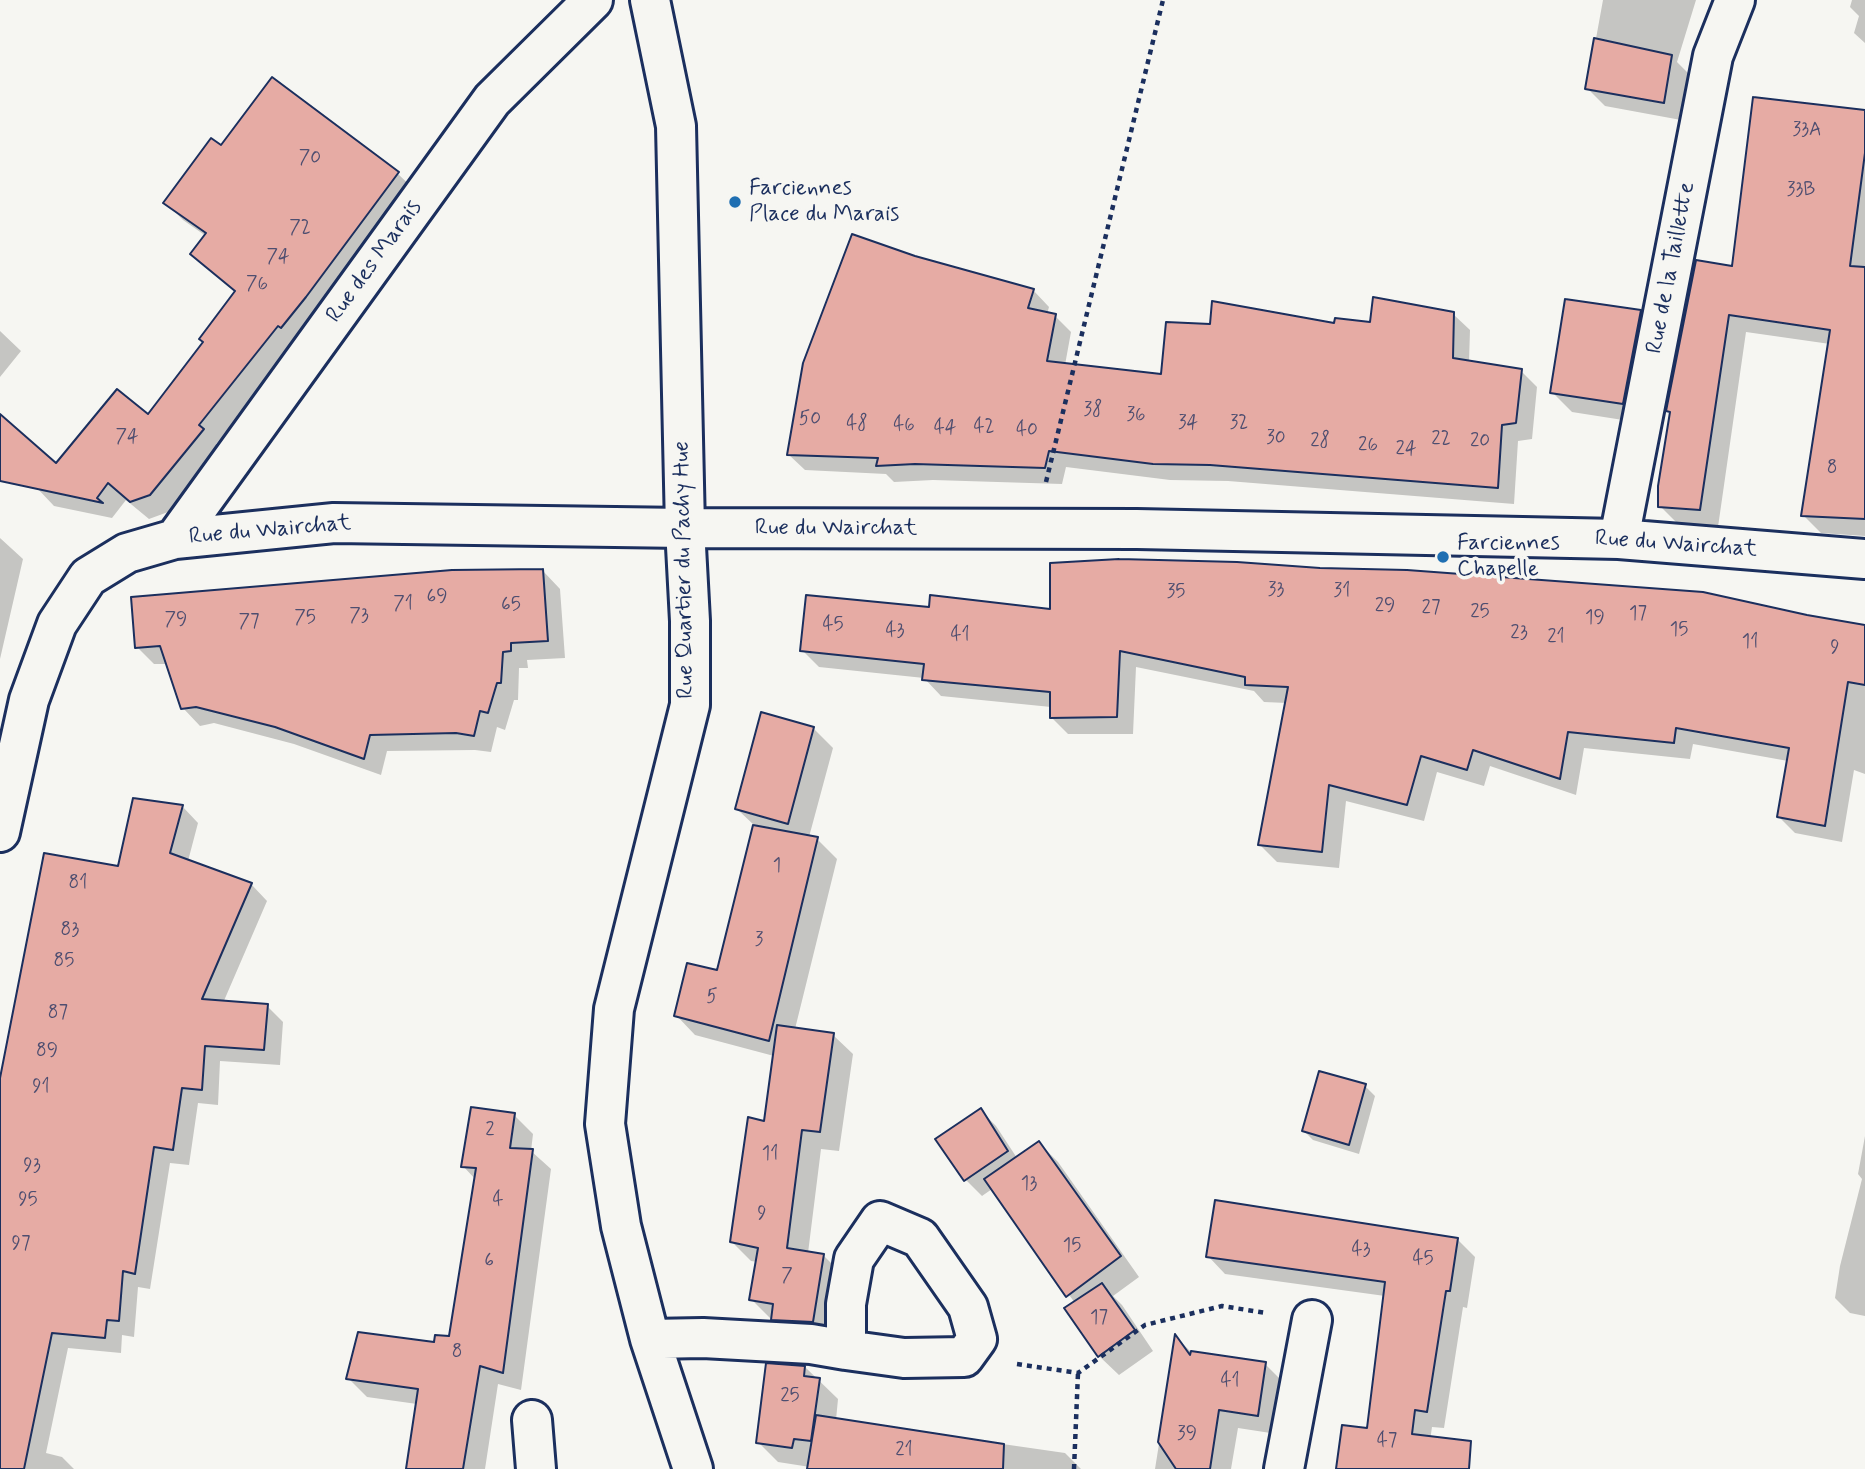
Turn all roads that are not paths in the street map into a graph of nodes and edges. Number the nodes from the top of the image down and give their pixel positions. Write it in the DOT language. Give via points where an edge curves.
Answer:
graph roads {
  1 [pos="593,0"];
  2 [pos="649,0"];
  3 [pos="1735,0"];
  4 [pos="685,528"];
  5 [pos="175,539"];
  6 [pos="1619,539"];
  7 [pos="1865,559"];
  8 [pos="0,832"];
  9 [pos="1312,1320"];
  10 [pos="650,1339"];
  11 [pos="846,1349"];
  12 [pos="532,1420"];
  13 [pos="536,1469"];
  14 [pos="693,1469"];
  15 [pos="1284,1469"];
  1 -- 5 [label="street, Rue des Marais" via="492,100"];
  2 -- 4 [label="street, Rue Quartier du Pachy Hue" via="676,126"];
  3 -- 6 [label="street, Rue de la Taillette" via="1713,56"];
  4 -- 5 [label="street, Rue du Wairchat" via="334,523"];
  4 -- 6 [label="street, Rue du Wairchat" via="1137,529"];
  4 -- 10 [label="street, Rue Quartier du Pachy Hue" via="690,705 614,1009 605,1124 621,1226"];
  5 -- 8 [label="street, Rue du Wairchat" via="127,553 88,578 57,624 29,700"];
  6 -- 7 [label="street, Rue du Wairchat"];
  9 -- 15 [label="street"];
  10 -- 11 [label="street" via="703,1338"];
  10 -- 14 [label="street, Rue Quartier du Pachy Hue"];
  11 -- 11 [label="street" via="904,1358 964,1357 977,1339 968,1307 920,1238 880,1221 854,1259 846,1304"];
  12 -- 13 [label="street"];
}
